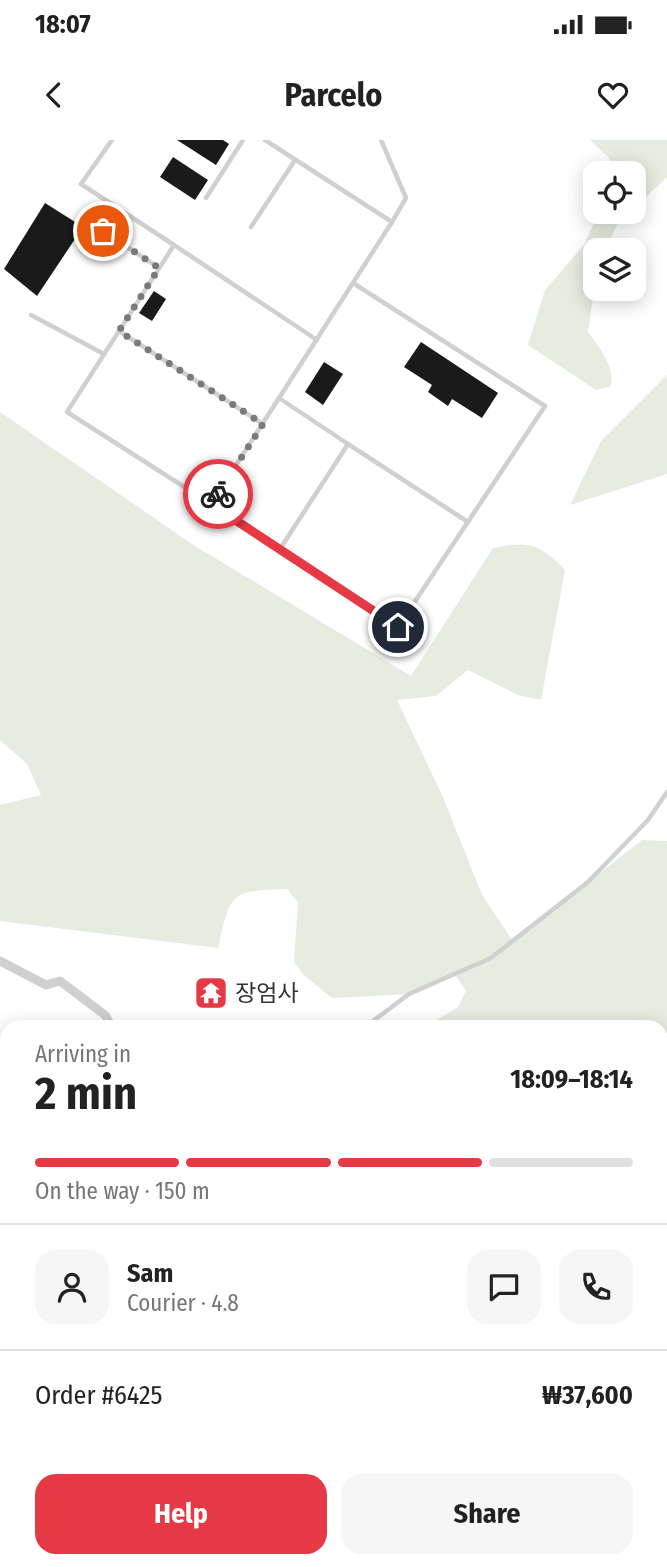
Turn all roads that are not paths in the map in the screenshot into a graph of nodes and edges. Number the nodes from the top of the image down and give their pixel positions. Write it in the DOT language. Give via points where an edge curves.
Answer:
graph roads {
  1 [pos="112,140"];
  2 [pos="243,140"];
  3 [pos="265,140"];
  4 [pos="381,140"];
  5 [pos="295,160"];
  6 [pos="206,198"];
  7 [pos="85,219"];
  8 [pos="392,222"];
  9 [pos="250,227"];
  10 [pos="173,245"];
  11 [pos="159,268"];
  12 [pos="353,283"];
  13 [pos="31,315"];
  14 [pos="119,331"];
  15 [pos="317,340"];
  16 [pos="104,354"];
  17 [pos="279,398"];
  18 [pos="263,424"];
  19 [pos="348,443"];
  20 [pos="211,504"];
  21 [pos="468,522"];
  22 [pos="280,549"];
  23 [pos="667,792"];
  24 [pos="0,961"];
  25 [pos="108,1020"];
  26 [pos="374,1020"];
  1 -- 10 [label="lane" via="81,184"];
  2 -- 6 [label="lane"];
  3 -- 5 [label="lane"];
  4 -- 8 [label="lane" via="406,198"];
  5 -- 8 [label="lane"];
  5 -- 9 [label="lane"];
  7 -- 11 [label="lane"];
  8 -- 12 [label="lane"];
  10 -- 11 [label="lane"];
  10 -- 15 [label="lane"];
  11 -- 14 [label="lane"];
  12 -- 15 [label="lane"];
  12 -- 21 [label="lane" via="545,406"];
  13 -- 16 [label="lane"];
  14 -- 16 [label="lane"];
  14 -- 18 [label="lane"];
  15 -- 17 [label="lane"];
  16 -- 20 [label="lane" via="67,412"];
  17 -- 18 [label="lane"];
  17 -- 19 [label="lane"];
  18 -- 20 [label="lane"];
  19 -- 21 [label="lane"];
  19 -- 22 [label="lane"];
  20 -- 22 [label="lane"];
  21 -- 22 [label="lane" via="398,627"];
  23 -- 26 [label="lane" via="648,820 587,882 491,958 409,994"];
  24 -- 25 [label="street" via="46,985 60,981"];
}
